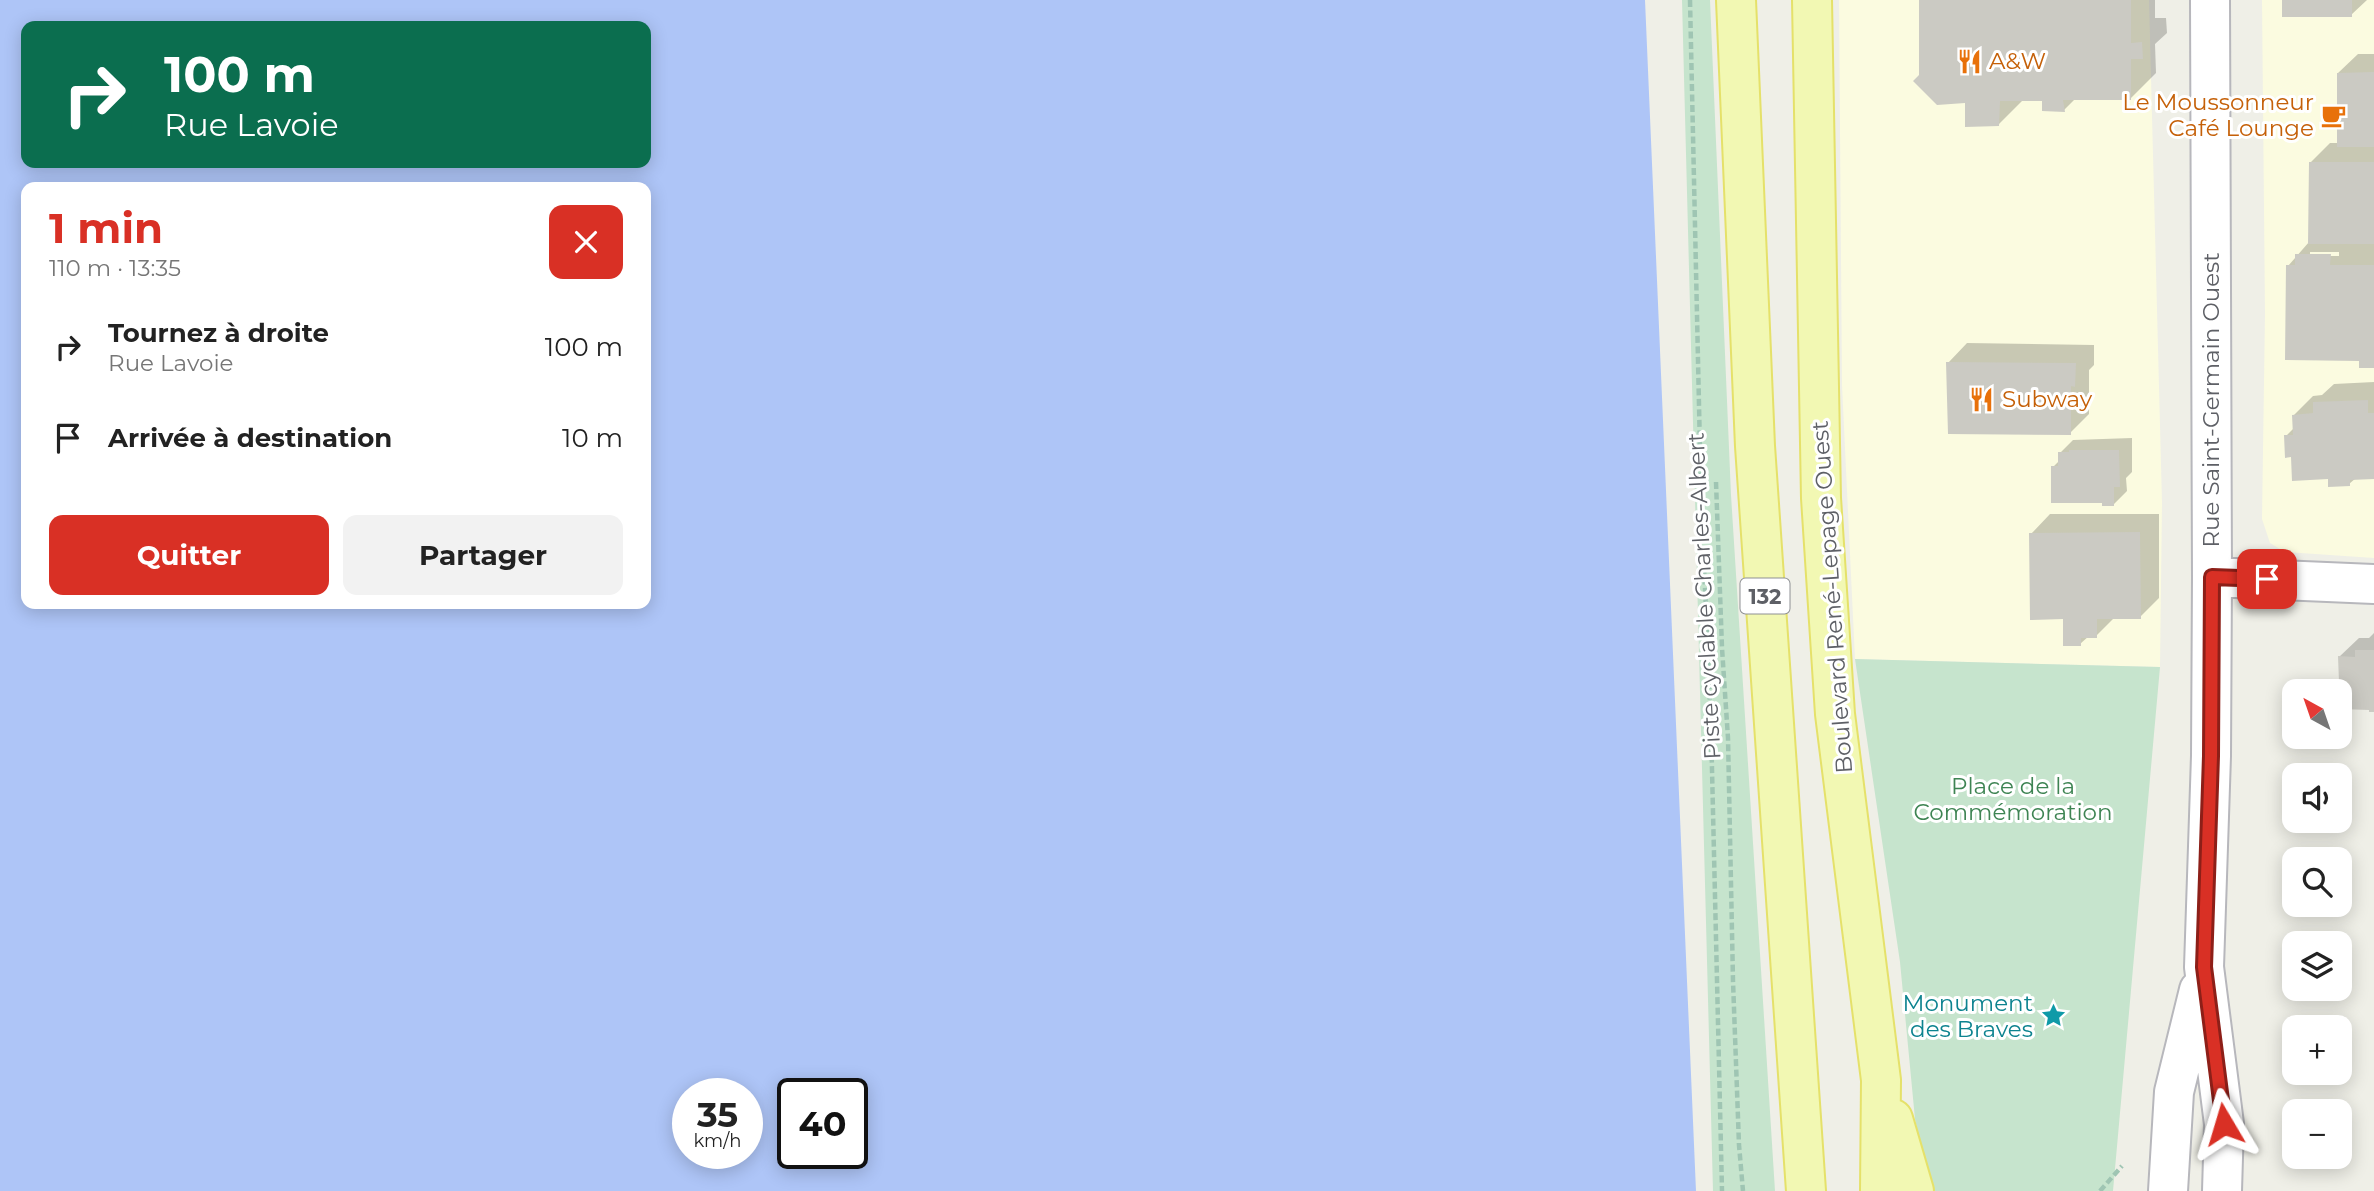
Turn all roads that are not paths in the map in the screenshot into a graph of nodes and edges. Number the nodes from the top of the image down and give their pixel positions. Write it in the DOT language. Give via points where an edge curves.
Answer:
graph roads {
  1 [pos="1736,0"];
  2 [pos="1812,0"];
  3 [pos="2210,0"];
  4 [pos="2212,577"];
  5 [pos="2374,584"];
  6 [pos="2204,967"];
  7 [pos="1881,1080"];
  8 [pos="1806,1191"];
  9 [pos="1880,1191"];
  10 [pos="1914,1191"];
  11 [pos="2168,1191"];
  12 [pos="2222,1191"];
  1 -- 8 [label="main road, 132" via="1755,446"];
  2 -- 7 [label="main road, Boulevard René-Lepage Ouest" via="1822,498 1835,714"];
  3 -- 4 [label="street, Rue Saint-Germain Ouest"];
  4 -- 5 [label="street"];
  4 -- 6 [label="street, Rue Saint-Germain Ouest"];
  6 -- 11 [label="street, Rue Saint-Germain Ouest" via="2174,1093"];
  6 -- 12 [label="street, Rue Saint-Germain Ouest" via="2224,1124"];
  7 -- 9 [label="main road, Boulevard René-Lepage Ouest"];
  7 -- 10 [label="main road"];
}
